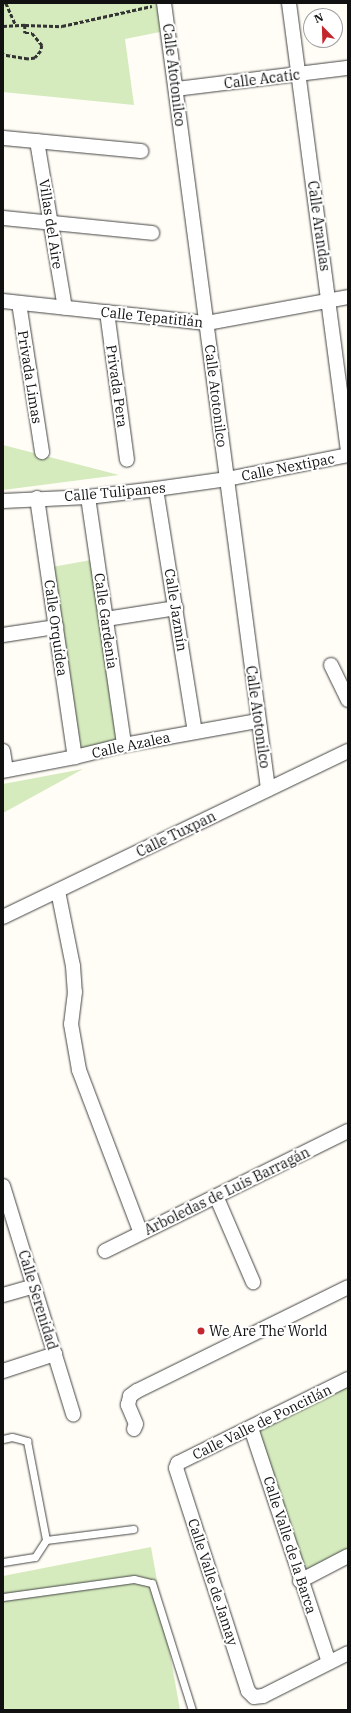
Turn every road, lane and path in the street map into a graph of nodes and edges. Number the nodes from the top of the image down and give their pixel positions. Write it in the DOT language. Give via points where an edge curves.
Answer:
graph roads {
  1 [pos="5,3"];
  2 [pos="289,3"];
  3 [pos="164,4"];
  4 [pos="25,24"];
  5 [pos="16,25"];
  6 [pos="3,26"];
  7 [pos="3,55"];
  8 [pos="348,68"];
  9 [pos="299,75"];
  10 [pos="176,89"];
  11 [pos="3,138"];
  12 [pos="37,141"];
  13 [pos="140,151"];
  14 [pos="3,218"];
  15 [pos="51,223"];
  16 [pos="152,233"];
  17 [pos="348,297"];
  18 [pos="3,301"];
  19 [pos="329,301"];
  20 [pos="19,303"];
  21 [pos="65,308"];
  22 [pos="107,312"];
  23 [pos="207,323"];
  24 [pos="348,449"];
  25 [pos="42,452"];
  26 [pos="348,455"];
  27 [pos="127,460"];
  28 [pos="227,479"];
  29 [pos="156,489"];
  30 [pos="88,497"];
  31 [pos="37,498"];
  32 [pos="3,501"];
  33 [pos="176,608"];
  34 [pos="106,619"];
  35 [pos="56,627"];
  36 [pos="3,635"];
  37 [pos="331,665"];
  38 [pos="348,700"];
  39 [pos="258,721"];
  40 [pos="195,732"];
  41 [pos="124,745"];
  42 [pos="3,751"];
  43 [pos="348,751"];
  44 [pos="75,758"];
  45 [pos="4,770"];
  46 [pos="268,790"];
  47 [pos="58,891"];
  48 [pos="3,918"];
  49 [pos="348,1131"];
  50 [pos="3,1186"];
  51 [pos="216,1196"];
  52 [pos="8,1220"];
  53 [pos="141,1233"];
  54 [pos="105,1251"];
  55 [pos="253,1282"];
  56 [pos="34,1286"];
  57 [pos="348,1287"];
  58 [pos="3,1295"];
  59 [pos="55,1354"];
  60 [pos="3,1371"];
  61 [pos="348,1379"];
  62 [pos="73,1414"];
  63 [pos="251,1428"];
  64 [pos="134,1429"];
  65 [pos="3,1439"];
  66 [pos="176,1465"];
  67 [pos="133,1529"];
  68 [pos="46,1540"];
  69 [pos="348,1556"];
  70 [pos="3,1562"];
  71 [pos="300,1581"];
  72 [pos="3,1597"];
  73 [pos="348,1653"];
  74 [pos="330,1662"];
  75 [pos="192,1710"];
  1 -- 5 [label="path"];
  2 -- 9 [label="street, Calle Arandas"];
  3 -- 4 [label="path" via="62,26"];
  3 -- 10 [label="street, Calle Atotonilco"];
  4 -- 5 [label="path"];
  4 -- 7 [label="path" via="25,33 32,33 37,38 41,51 35,58 28,59"];
  5 -- 6 [label="path"];
  8 -- 9 [label="street, Calle Acatic"];
  9 -- 10 [label="street, Calle Acatic"];
  9 -- 19 [label="street, Calle Arandas"];
  10 -- 23 [label="street, Calle Atotonilco"];
  11 -- 12 [label="street"];
  12 -- 13 [label="street"];
  12 -- 15 [label="street, Villas del Aire"];
  14 -- 15 [label="street"];
  15 -- 16 [label="street"];
  15 -- 21 [label="street, Villas del Aire"];
  17 -- 19 [label="street, Calle Tepatitlán"];
  18 -- 20 [label="street, Calle Tepatitlán"];
  19 -- 23 [label="street, Calle Tepatitlán"];
  19 -- 24 [label="street, Calle Arandas"];
  20 -- 21 [label="street, Calle Tepatitlán"];
  20 -- 25 [label="street, Privada Limas"];
  21 -- 22 [label="street, Calle Tepatitlán"];
  22 -- 23 [label="street, Calle Tepatitlán"];
  22 -- 27 [label="street, Privada Pera"];
  23 -- 28 [label="street, Calle Atotonilco"];
  26 -- 28 [label="street, Calle Nextipac"];
  28 -- 29 [label="street, Calle Tulipanes"];
  28 -- 39 [label="street, Calle Atotonilco"];
  29 -- 30 [label="street, Calle Tulipanes"];
  29 -- 33 [label="street, Calle Jazmín"];
  30 -- 31 [label="street, Calle Tulipanes"];
  30 -- 34 [label="street, Calle Gardenia"];
  31 -- 32 [label="street, Calle Tulipanes"];
  31 -- 35 [label="street, Calle Orquídea"];
  33 -- 34 [label="street"];
  33 -- 40 [label="street, Calle Jazmín"];
  34 -- 41 [label="street, Calle Gardenia"];
  35 -- 36 [label="street"];
  35 -- 44 [label="street, Calle Orquídea"];
  37 -- 38 [label="street"];
  39 -- 40 [label="street, Calle Azalea"];
  39 -- 46 [label="street, Calle Atotonilco"];
  40 -- 41 [label="street, Calle Azalea"];
  41 -- 44 [label="street, Calle Azalea"];
  42 -- 45 [label="street"];
  43 -- 46 [label="street, Calle Tuxpan"];
  44 -- 45 [label="street, Calle Azalea"];
  46 -- 47 [label="street, Calle Tuxpan"];
  47 -- 48 [label="street, Calle Tuxpan"];
  47 -- 53 [label="street" via="73,966 75,992 71,1024 79,1070"];
  49 -- 51 [label="street, Arboledas de Luis Barragán"];
  50 -- 52 [label="street, Calle Serenidad"];
  51 -- 53 [label="street, Arboledas de Luis Barragán"];
  51 -- 55 [label="street"];
  52 -- 56 [label="street, Calle Serenidad"];
  53 -- 54 [label="street, Arboledas de Luis Barragán"];
  56 -- 58 [label="street"];
  56 -- 59 [label="street, Calle Serenidad"];
  57 -- 64 [label="street" via="137,1391 130,1396 128,1405 136,1424"];
  59 -- 60 [label="street"];
  59 -- 62 [label="street, Calle Serenidad"];
  61 -- 63 [label="street, Calle Valle de Poncitlán"];
  63 -- 66 [label="street, Calle Valle de Poncitlán"];
  63 -- 71 [label="street, Calle Valle de la Barca"];
  65 -- 68 [label="lane" via="12,1437 27,1441"];
  66 -- 74 [label="street, Calle Valle de Jamay" via="248,1691 254,1697 263,1696"];
  67 -- 68 [label="lane"];
  68 -- 70 [label="lane" via="35,1557"];
  69 -- 71 [label="street"];
  71 -- 74 [label="street, Calle Valle de la Barca"];
  72 -- 75 [label="lane" via="134,1579 152,1584"];
  73 -- 74 [label="street"];
}
